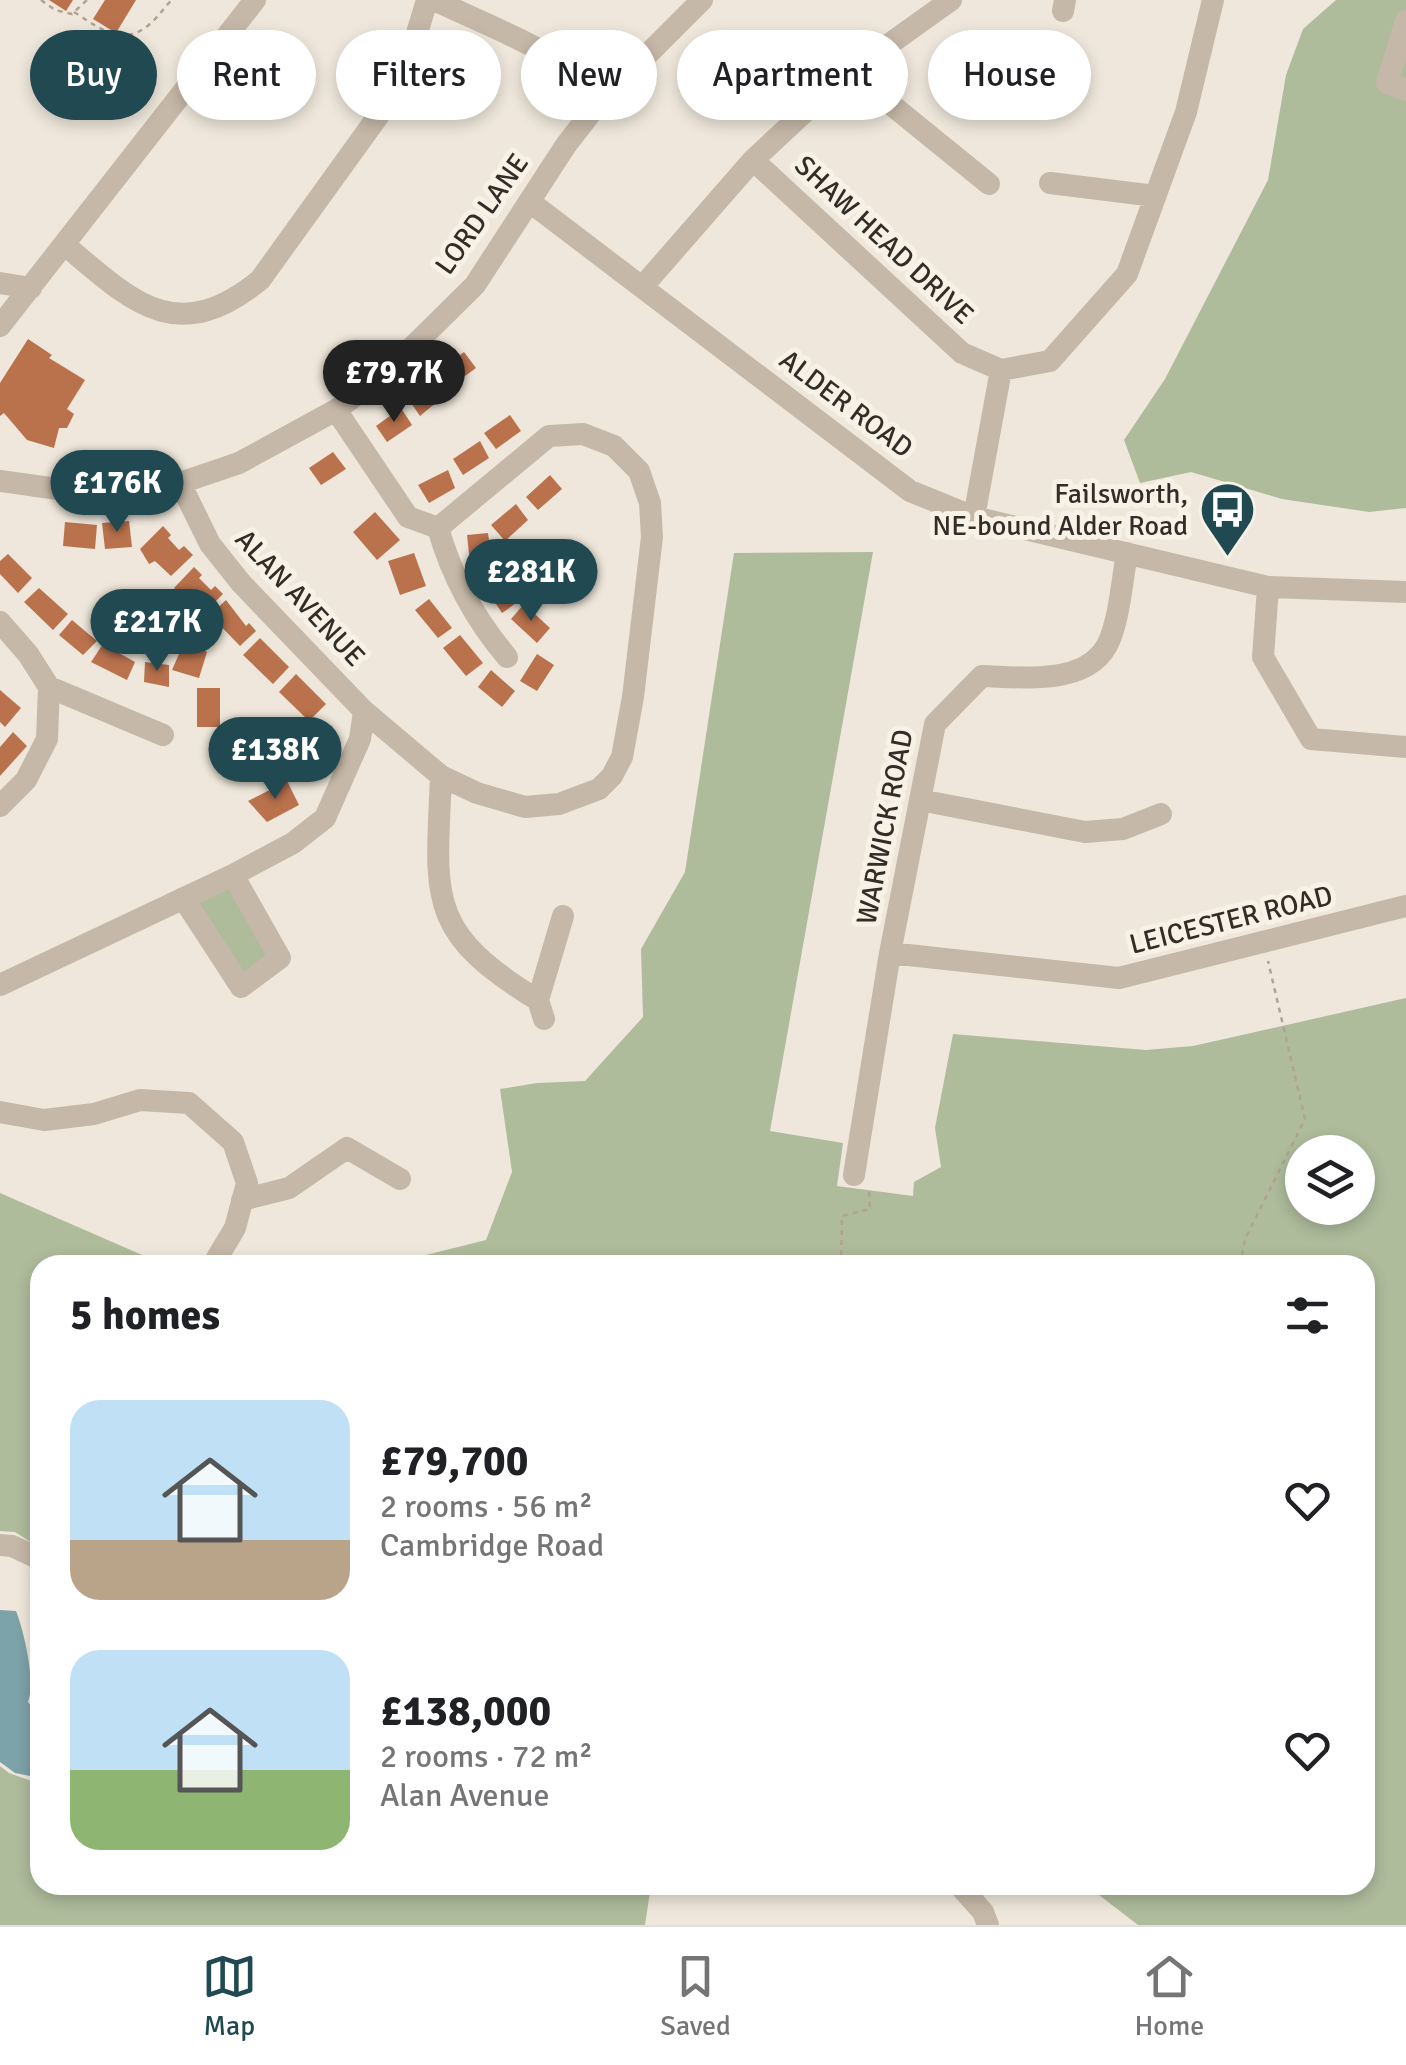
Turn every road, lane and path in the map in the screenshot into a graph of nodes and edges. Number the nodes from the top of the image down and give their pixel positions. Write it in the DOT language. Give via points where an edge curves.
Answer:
graph roads {
  1 [pos="41,0"];
  2 [pos="87,0"];
  3 [pos="172,0"];
  4 [pos="256,0"];
  5 [pos="430,0"];
  6 [pos="702,0"];
  7 [pos="952,0"];
  8 [pos="1212,0"];
  9 [pos="74,12"];
  10 [pos="1406,20"];
  11 [pos="908,31"];
  12 [pos="521,43"];
  13 [pos="657,44"];
  14 [pos="1406,90"];
  15 [pos="908,119"];
  16 [pos="586,120"];
  17 [pos="798,120"];
  18 [pos="754,160"];
  19 [pos="1050,183"];
  20 [pos="988,184"];
  21 [pos="1155,196"];
  22 [pos="530,202"];
  23 [pos="65,245"];
  24 [pos="0,283"];
  25 [pos="642,286"];
  26 [pos="30,288"];
  27 [pos="0,326"];
  28 [pos="1001,370"];
  29 [pos="336,410"];
  30 [pos="0,480"];
  31 [pos="180,483"];
  32 [pos="974,516"];
  33 [pos="438,528"];
  34 [pos="1127,553"];
  35 [pos="1268,587"];
  36 [pos="1406,592"];
  37 [pos="0,622"];
  38 [pos="507,657"];
  39 [pos="49,687"];
  40 [pos="364,710"];
  41 [pos="163,735"];
  42 [pos="1406,747"];
  43 [pos="441,776"];
  44 [pos="920,800"];
  45 [pos="0,806"];
  46 [pos="1161,814"];
  47 [pos="233,875"];
  48 [pos="183,898"];
  49 [pos="1406,906"];
  50 [pos="562,916"];
  51 [pos="1264,944"];
  52 [pos="890,953"];
  53 [pos="0,985"];
  54 [pos="0,1112"];
  55 [pos="854,1175"];
  56 [pos="400,1179"];
  57 [pos="242,1200"];
  58 [pos="220,1255"];
  59 [pos="841,1255"];
  60 [pos="1242,1255"];
  61 [pos="0,1545"];
  62 [pos="30,1554"];
  63 [pos="968,1895"];
  64 [pos="988,1925"];
  1 -- 9 [label="path"];
  2 -- 9 [label="path"];
  3 -- 9 [label="path" via="129,35 111,35"];
  4 -- 23 [label="street"];
  5 -- 12 [label="street"];
  5 -- 23 [label="street" via="402,83 260,280 233,302 207,312 169,314 124,296"];
  6 -- 13 [label="street, LORD LANE"];
  7 -- 11 [label="street"];
  8 -- 21 [label="street" via="1186,112"];
  10 -- 14 [label="street" via="1386,83"];
  15 -- 20 [label="street"];
  16 -- 22 [label="street, LORD LANE"];
  17 -- 18 [label="street"];
  18 -- 25 [label="street"];
  18 -- 28 [label="street, SHAW HEAD DRIVE" via="962,353"];
  19 -- 21 [label="street"];
  21 -- 28 [label="street" via="1127,274 1050,361"];
  22 -- 25 [label="street, ALDER ROAD"];
  22 -- 29 [label="street, LORD LANE" via="475,284 386,373"];
  23 -- 26 [label="street"];
  24 -- 26 [label="street"];
  25 -- 32 [label="street, ALDER ROAD" via="910,491"];
  26 -- 27 [label="street"];
  28 -- 32 [label="street"];
  29 -- 31 [label="street, LORD LANE" via="239,462"];
  29 -- 33 [label="street" via="408,517"];
  30 -- 31 [label="street, LORD LANE" via="93,494"];
  31 -- 40 [label="street, ALAN AVENUE" via="231,570"];
  32 -- 34 [label="street, ALDER ROAD"];
  33 -- 38 [label="street" via="462,593"];
  33 -- 43 [label="street" via="550,436 583,434 614,446 638,471 652,536 633,697 612,776 599,789 559,804 525,807"];
  34 -- 35 [label="street, ALDER ROAD"];
  34 -- 44 [label="street, WARWICK ROAD" via="1109,642 1086,668 1044,678 982,676 934,724"];
  35 -- 36 [label="street, ALDER ROAD"];
  35 -- 42 [label="street" via="1263,657 1311,738"];
  37 -- 39 [label="street"];
  39 -- 41 [label="street"];
  39 -- 45 [label="street" via="47,738 26,780"];
  40 -- 43 [label="street"];
  40 -- 47 [label="street, ALAN AVENUE" via="360,739 325,818"];
  43 -- 50 [label="street" via="437,876 443,904 472,954 541,1010"];
  44 -- 46 [label="street" via="1084,832"];
  44 -- 52 [label="street, WARWICK ROAD"];
  47 -- 48 [label="street, ALAN AVENUE"];
  47 -- 48 [label="street" via="280,958 241,986"];
  48 -- 53 [label="street, ALAN AVENUE"];
  49 -- 51 [label="street, LEICESTER ROAD"];
  51 -- 52 [label="street, LEICESTER ROAD" via="1120,978"];
  51 -- 60 [label="path" via="1305,1119"];
  52 -- 55 [label="street, WARWICK ROAD"];
  54 -- 57 [label="street" via="44,1120 140,1100 189,1102 233,1142 247,1183"];
  55 -- 59 [label="path" via="870,1190 870,1209 842,1216"];
  56 -- 57 [label="street" via="347,1148 289,1188"];
  57 -- 58 [label="street"];
  61 -- 62 [label="street"];
  63 -- 64 [label="street"];
}
